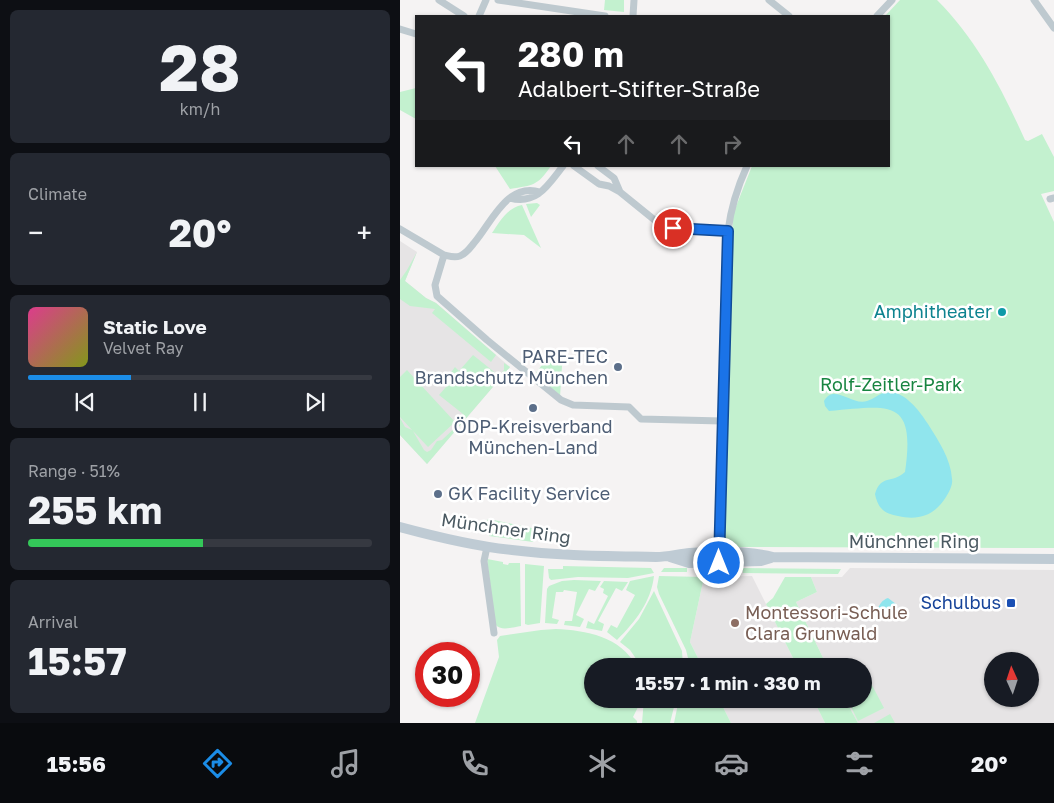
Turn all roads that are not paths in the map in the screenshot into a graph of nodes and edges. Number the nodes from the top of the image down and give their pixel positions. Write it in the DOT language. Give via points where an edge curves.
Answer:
graph roads {
  1 [pos="440,0"];
  2 [pos="486,0"];
  3 [pos="498,0"];
  4 [pos="634,0"];
  5 [pos="768,0"];
  6 [pos="892,0"];
  7 [pos="1034,0"];
  8 [pos="462,15"];
  9 [pos="479,15"];
  10 [pos="597,15"];
  11 [pos="633,15"];
  12 [pos="788,15"];
  13 [pos="878,15"];
  14 [pos="1054,28"];
  15 [pos="400,29"];
  16 [pos="415,34"];
  17 [pos="562,167"];
  18 [pos="575,167"];
  19 [pos="599,167"];
  20 [pos="747,167"];
  21 [pos="620,192"];
  22 [pos="400,229"];
  23 [pos="728,231"];
  24 [pos="444,255"];
  25 [pos="722,421"];
  26 [pos="400,527"];
  27 [pos="486,547"];
  28 [pos="719,558"];
  29 [pos="1054,559"];
  30 [pos="494,633"];
  1 -- 8 [label="street"];
  2 -- 9 [label="street"];
  3 -- 10 [label="street"];
  4 -- 11 [label="street"];
  5 -- 12 [label="street"];
  6 -- 13 [label="street"];
  7 -- 14 [label="street"];
  15 -- 16 [label="street"];
  17 -- 24 [label="street" via="534,199 518,201 510,198 502,204 467,252 460,256"];
  18 -- 21 [label="street" via="599,184"];
  19 -- 21 [label="street" via="614,178"];
  20 -- 23 [label="street" via="730,210"];
  21 -- 23 [label="street" via="665,226"];
  22 -- 24 [label="street"];
  23 -- 25 [label="street"];
  24 -- 25 [label="street" via="435,285 437,296 561,400 573,405 629,407 642,419"];
  25 -- 28 [label="street"];
  26 -- 27 [label="main road, Münchner Ring"];
  27 -- 28 [label="main road, Münchner Ring" via="574,556 669,557 689,553"];
  27 -- 30 [label="street" via="484,561"];
  28 -- 29 [label="main road, Münchner Ring" via="760,554 773,557"];
}
